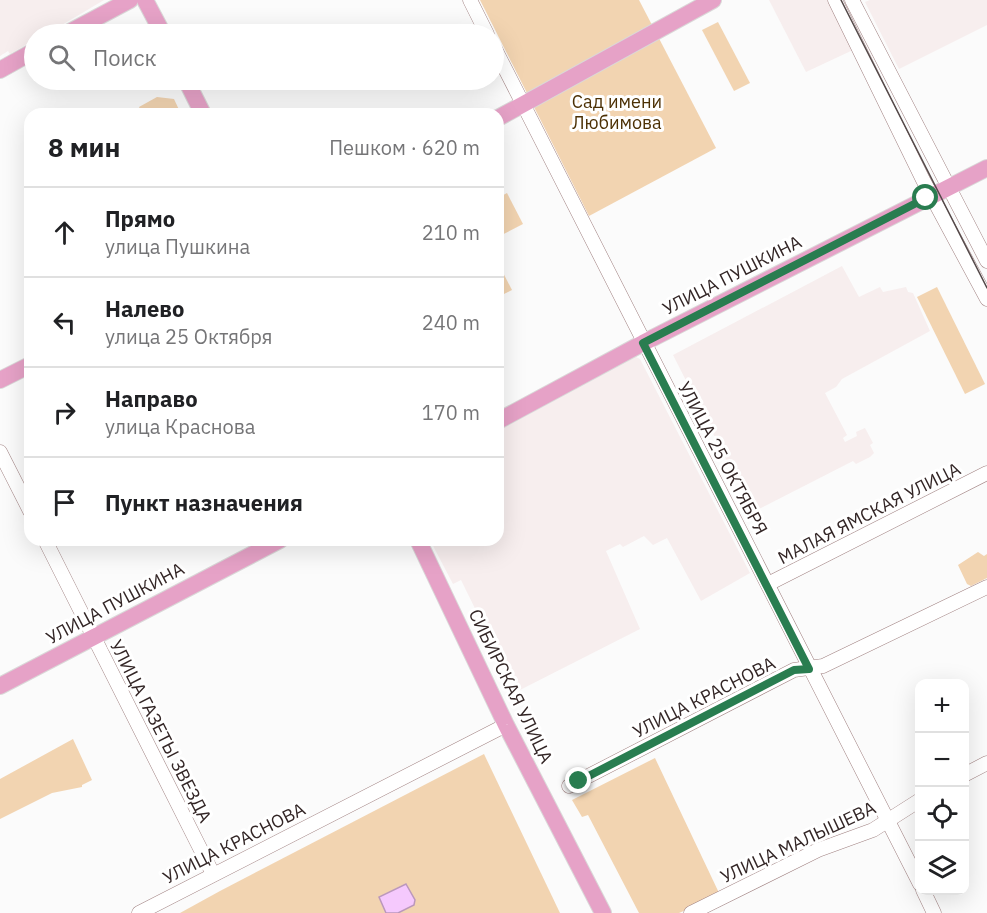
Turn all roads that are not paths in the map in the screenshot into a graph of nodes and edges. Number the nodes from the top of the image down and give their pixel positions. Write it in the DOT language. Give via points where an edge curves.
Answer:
graph roads {
  1 [pos="130,0"];
  2 [pos="146,0"];
  3 [pos="470,0"];
  4 [pos="713,0"];
  5 [pos="835,0"];
  6 [pos="852,0"];
  7 [pos="85,24"];
  8 [pos="158,24"];
  9 [pos="482,24"];
  10 [pos="24,57"];
  11 [pos="504,68"];
  12 [pos="0,70"];
  13 [pos="191,90"];
  14 [pos="522,105"];
  15 [pos="200,108"];
  16 [pos="504,115"];
  17 [pos="987,168"];
  18 [pos="948,187"];
  19 [pos="932,195"];
  20 [pos="987,261"];
  21 [pos="987,299"];
  22 [pos="643,343"];
  23 [pos="24,368"];
  24 [pos="0,380"];
  25 [pos="504,419"];
  26 [pos="0,452"];
  27 [pos="987,473"];
  28 [pos="24,499"];
  29 [pos="48,546"];
  30 [pos="268,546"];
  31 [pos="421,546"];
  32 [pos="768,584"];
  33 [pos="987,587"];
  34 [pos="93,636"];
  35 [pos="809,669"];
  36 [pos="0,686"];
  37 [pos="506,725"];
  38 [pos="987,763"];
  39 [pos="969,773"];
  40 [pos="569,786"];
  41 [pos="915,803"];
  42 [pos="886,821"];
  43 [pos="213,874"];
  44 [pos="915,875"];
  45 [pos="925,895"];
  46 [pos="139,913"];
  47 [pos="603,913"];
  48 [pos="691,913"];
  49 [pos="934,913"];
  1 -- 7 [label="main road"];
  2 -- 8 [label="main road"];
  3 -- 9 [label="street"];
  4 -- 14 [label="main road"];
  5 -- 19 [label="street"];
  6 -- 18 [label="street"];
  10 -- 12 [label="main road"];
  11 -- 14 [label="street, УЛИЦА 25 ОКТЯБРЯ"];
  13 -- 15 [label="main road"];
  14 -- 16 [label="main road"];
  14 -- 22 [label="street, УЛИЦА 25 ОКТЯБРЯ"];
  17 -- 18 [label="main road, УЛИЦА ПУШКИНА"];
  18 -- 19 [label="main road, УЛИЦА ПУШКИНА"];
  18 -- 20 [label="street"];
  19 -- 21 [label="street"];
  19 -- 22 [label="main road, УЛИЦА ПУШКИНА"];
  22 -- 25 [label="main road, УЛИЦА ПУШКИНА"];
  22 -- 32 [label="street, УЛИЦА 25 ОКТЯБРЯ"];
  23 -- 24 [label="main road"];
  26 -- 28 [label="street"];
  27 -- 32 [label="street, МАЛАЯ ЯМСКАЯ УЛИЦА"];
  29 -- 34 [label="street, УЛИЦА ГАЗЕТЫ ЗВЕЗДА"];
  30 -- 34 [label="main road, УЛИЦА ПУШКИНА"];
  31 -- 37 [label="main road, СИБИРСКАЯ УЛИЦА"];
  32 -- 35 [label="street, УЛИЦА 25 ОКТЯБРЯ"];
  33 -- 35 [label="street, УЛИЦА КРАСНОВА" via="823,666"];
  34 -- 36 [label="main road, УЛИЦА ПУШКИНА"];
  34 -- 43 [label="street, УЛИЦА ГАЗЕТЫ ЗВЕЗДА"];
  35 -- 40 [label="street, УЛИЦА КРАСНОВА" via="794,670"];
  35 -- 42 [label="street, УЛИЦА 25 ОКТЯБРЯ"];
  37 -- 43 [label="street, УЛИЦА КРАСНОВА"];
  37 -- 47 [label="main road, СИБИРСКАЯ УЛИЦА"];
  38 -- 39 [label="street"];
  41 -- 42 [label="street, УЛИЦА МАЛЫШЕВА"];
  42 -- 44 [label="street, УЛИЦА 25 ОКТЯБРЯ"];
  42 -- 48 [label="street, УЛИЦА МАЛЫШЕВА" via="873,831 818,850"];
  43 -- 46 [label="street, УЛИЦА КРАСНОВА"];
  45 -- 49 [label="street"];
}
